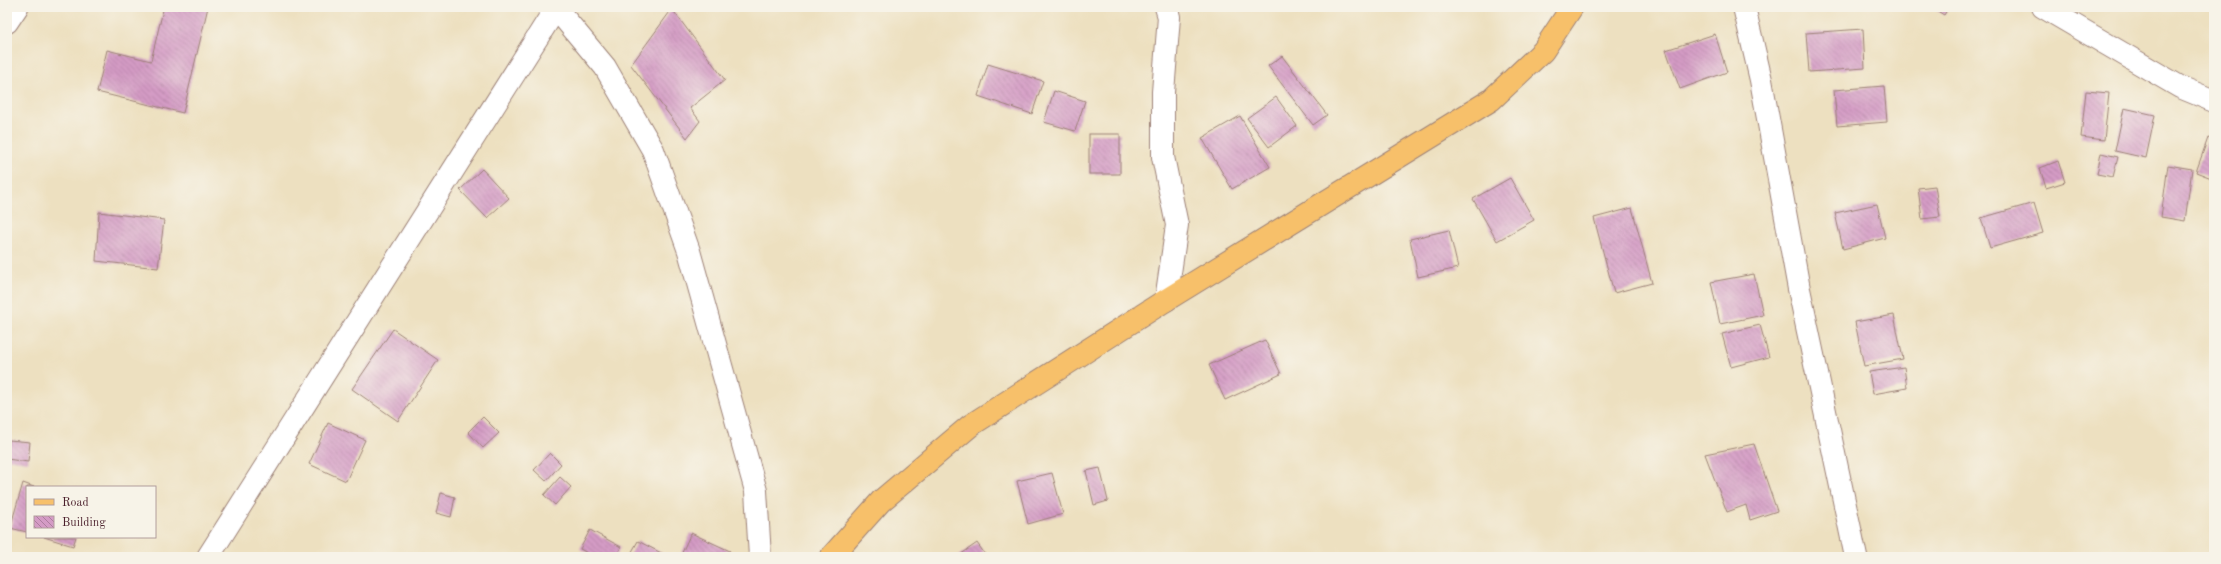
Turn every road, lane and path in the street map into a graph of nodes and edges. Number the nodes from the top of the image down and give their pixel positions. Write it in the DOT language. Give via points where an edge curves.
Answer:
graph roads {
  1 [pos="17,7"];
  2 [pos="1166,7"];
  3 [pos="1572,7"];
  4 [pos="1744,7"];
  5 [pos="2043,7"];
  6 [pos="556,8"];
  7 [pos="7,22"];
  8 [pos="2214,101"];
  9 [pos="1166,300"];
  10 [pos="208,557"];
  11 [pos="760,557"];
  12 [pos="831,557"];
  13 [pos="1856,557"];
  1 -- 7 [label="street"];
  2 -- 9 [label="street" via="1169,17 1163,92 1164,157 1177,226"];
  3 -- 9 [label="main road" via="1543,51 1491,100"];
  4 -- 13 [label="street" via="1761,80 1799,289"];
  5 -- 8 [label="street" via="2180,87"];
  6 -- 10 [label="street"];
  6 -- 11 [label="street" via="605,67 653,150 689,251 756,491"];
  9 -- 12 [label="main road" via="971,425 881,501"];
}
